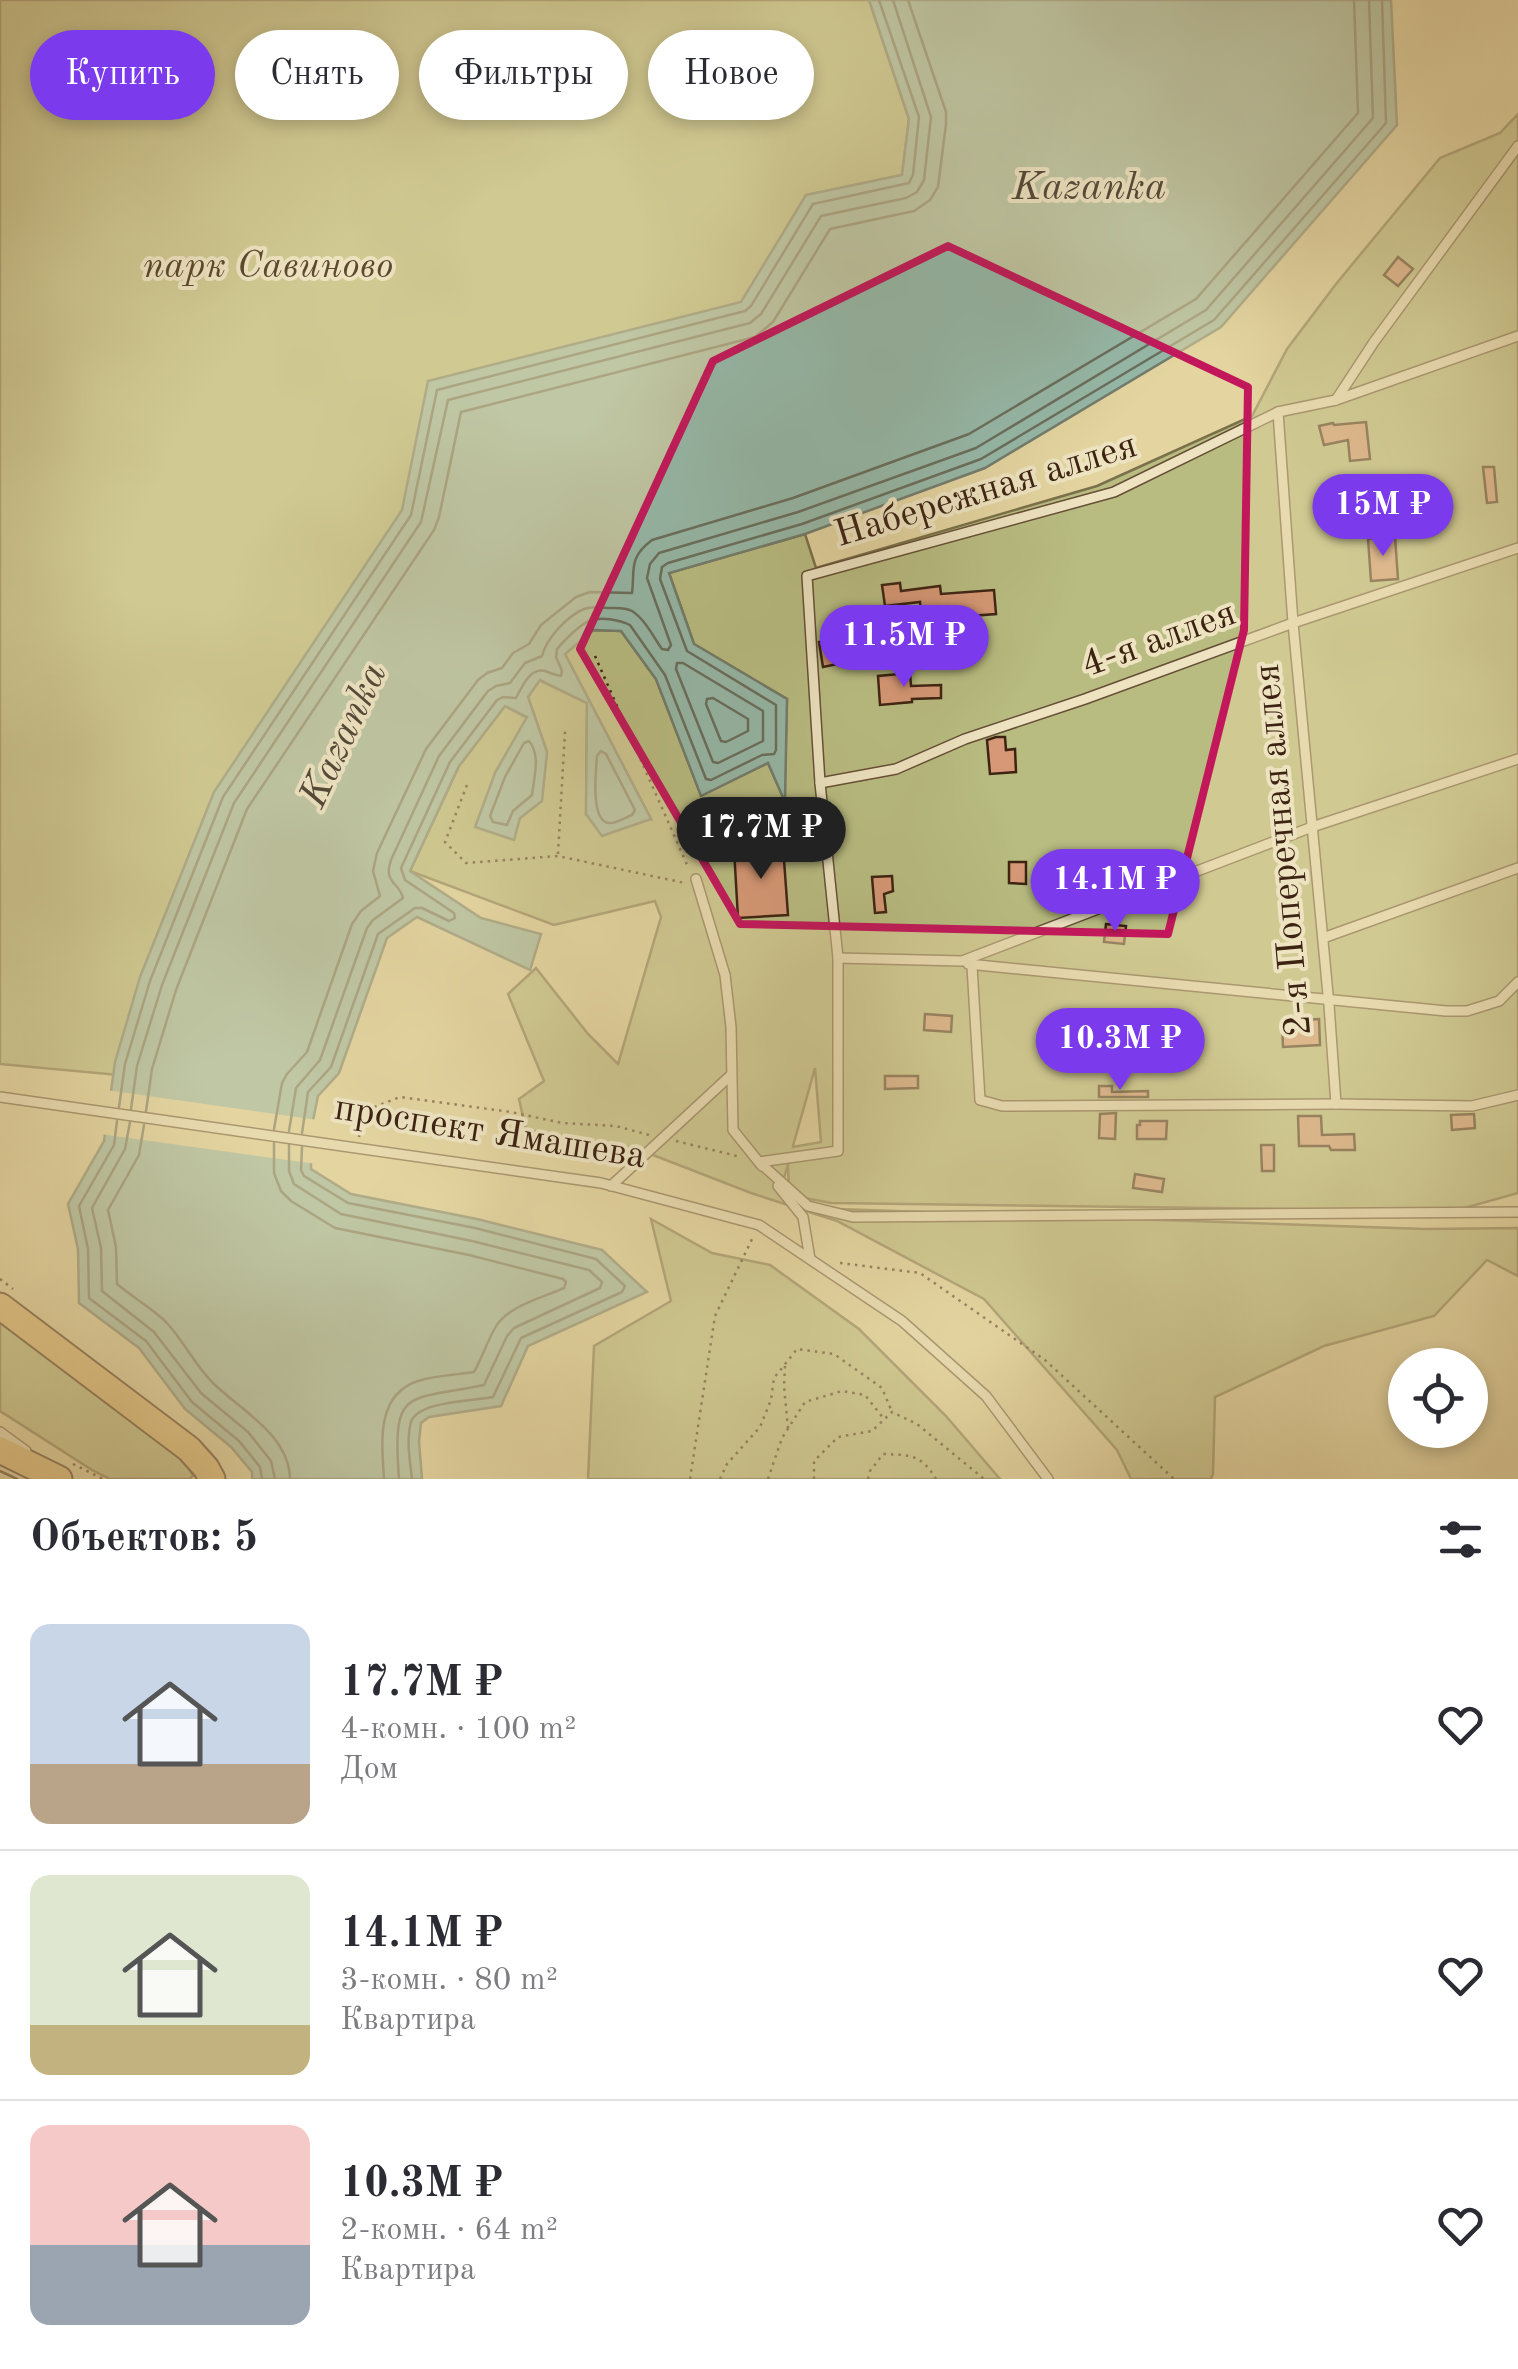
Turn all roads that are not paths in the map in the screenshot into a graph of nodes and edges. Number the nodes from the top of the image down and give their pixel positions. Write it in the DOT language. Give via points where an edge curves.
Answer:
graph roads {
  1 [pos="1518,146"];
  2 [pos="1518,336"];
  3 [pos="1336,400"];
  4 [pos="1278,412"];
  5 [pos="1518,548"];
  6 [pos="1293,623"];
  7 [pos="1518,759"];
  8 [pos="820,783"];
  9 [pos="1312,827"];
  10 [pos="1518,868"];
  11 [pos="696,882"];
  12 [pos="1323,938"];
  13 [pos="838,958"];
  14 [pos="967,964"];
  15 [pos="1518,982"];
  16 [pos="1329,1000"];
  17 [pos="730,1075"];
  18 [pos="1518,1095"];
  19 [pos="0,1097"];
  20 [pos="1336,1104"];
  21 [pos="759,1162"];
  22 [pos="611,1186"];
  23 [pos="1518,1212"];
  24 [pos="810,1259"];
  25 [pos="0,1306"];
  26 [pos="0,1432"];
  27 [pos="0,1450"];
  28 [pos="64,1474"];
  29 [pos="212,1479"];
  30 [pos="1048,1479"];
  1 -- 3 [label="lane"];
  2 -- 3 [label="lane, Набережная аллея"];
  3 -- 4 [label="lane, Набережная аллея"];
  4 -- 6 [label="lane, 2-я Поперечная аллея"];
  4 -- 8 [label="lane, Набережная аллея" via="1114,492 806,576"];
  5 -- 6 [label="lane, 4-я аллея"];
  6 -- 8 [label="lane, 4-я аллея" via="896,769"];
  6 -- 9 [label="lane, 2-я Поперечная аллея"];
  7 -- 9 [label="lane"];
  8 -- 13 [label="lane"];
  9 -- 12 [label="lane, 2-я Поперечная аллея"];
  9 -- 14 [label="lane"];
  10 -- 12 [label="lane"];
  11 -- 17 [label="lane" via="725,975"];
  12 -- 16 [label="lane, 2-я Поперечная аллея"];
  13 -- 14 [label="lane"];
  13 -- 21 [label="lane" via="838,1151"];
  14 -- 16 [label="lane"];
  14 -- 20 [label="lane" via="980,1100 1002,1106"];
  15 -- 16 [label="lane" via="1500,1000 1467,1011"];
  16 -- 20 [label="lane, 2-я Поперечная аллея"];
  17 -- 21 [label="lane" via="733,1130"];
  17 -- 22 [label="lane"];
  18 -- 20 [label="lane" via="1472,1106"];
  19 -- 22 [label="lane, проспект Ямашева"];
  21 -- 23 [label="lane" via="808,1206 853,1216"];
  21 -- 24 [label="lane" via="803,1217"];
  22 -- 24 [label="lane, проспект Ямашева" via="759,1224"];
  24 -- 30 [label="lane, проспект Ямашева" via="902,1322 986,1396"];
  25 -- 29 [label="main road" via="189,1449"];
  26 -- 28 [label="lane"];
  27 -- 28 [label="main road"];
}
